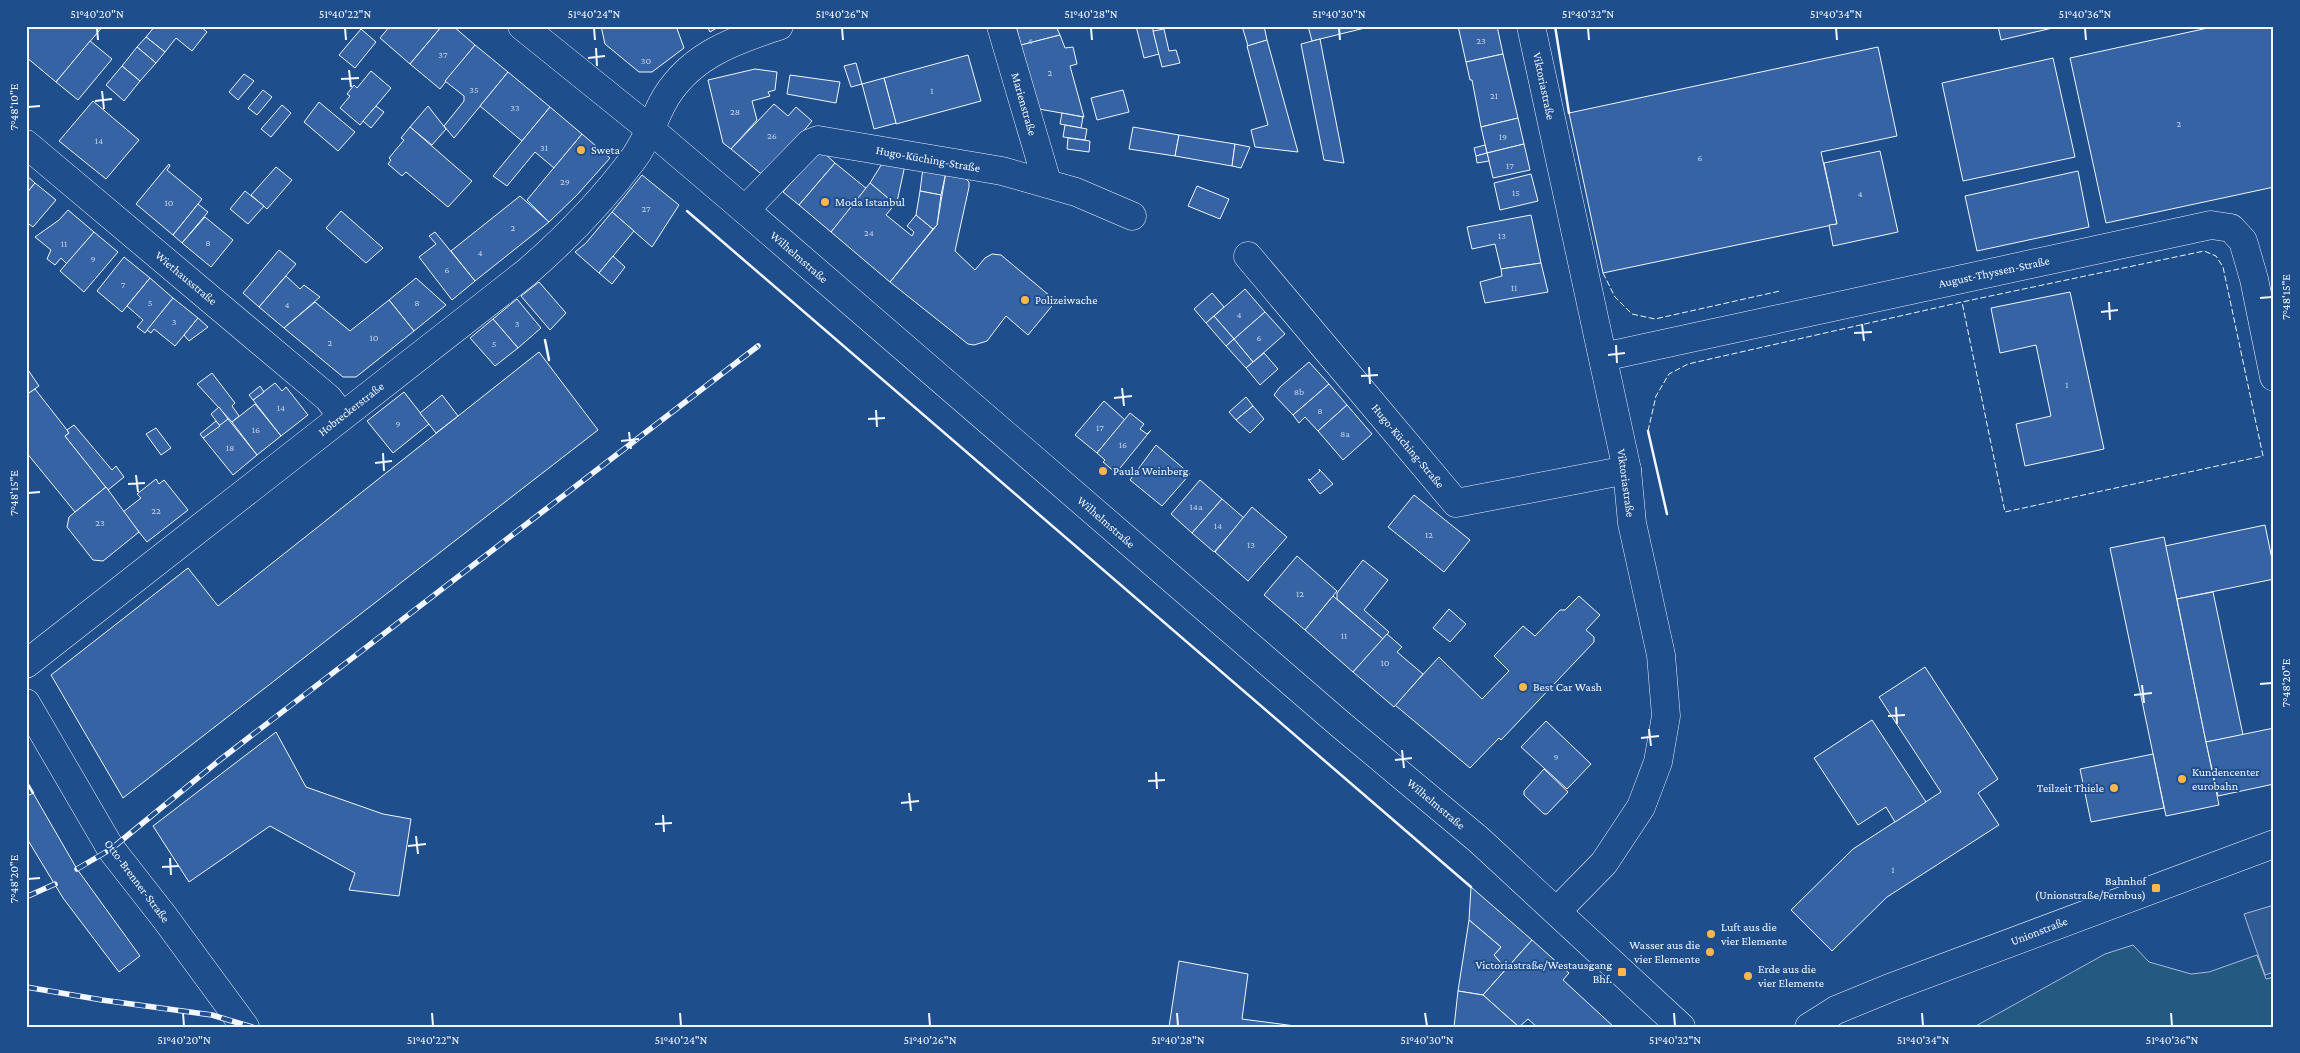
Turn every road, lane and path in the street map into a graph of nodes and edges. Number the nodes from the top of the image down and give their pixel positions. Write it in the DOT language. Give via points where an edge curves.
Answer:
graph roads {
  1 [pos="779,26"];
  2 [pos="1001,26"];
  3 [pos="1531,26"];
  4 [pos="535,30"];
  5 [pos="651,130"];
  6 [pos="26,144"];
  7 [pos="1047,182"];
  8 [pos="745,210"];
  9 [pos="1132,216"];
  10 [pos="1248,256"];
  11 [pos="1603,357"];
  12 [pos="2274,376"];
  13 [pos="342,416"];
  14 [pos="1627,470"];
  15 [pos="26,664"];
  16 [pos="26,702"];
  17 [pos="2274,844"];
  18 [pos="1557,911"];
  19 [pos="245,1027"];
  20 [pos="1681,1027"];
  21 [pos="1809,1027"];
  1 -- 5 [label="street" via="704,56 682,76 662,103"];
  2 -- 7 [label="street, Marienstraße"];
  3 -- 11 [label="street, Viktoriastraße"];
  4 -- 5 [label="street, Wilhelmstraße"];
  5 -- 8 [label="street, Wilhelmstraße"];
  5 -- 13 [label="street, Hobreckerstraße" via="634,158 564,239 527,272"];
  6 -- 13 [label="street, Wiethausstraße" via="328,398"];
  7 -- 8 [label="street, Hugo-Küching-Straße" via="1002,171 818,140 810,143"];
  7 -- 9 [label="street, Hugo-Küching-Straße"];
  8 -- 18 [label="street, Wilhelmstraße" via="1340,724 1479,840"];
  10 -- 14 [label="street, Hugo-Küching-Straße" via="1456,503"];
  11 -- 12 [label="street, August-Thyssen-Straße" via="2211,225 2231,228 2243,241"];
  11 -- 14 [label="street, Viktoriastraße"];
  13 -- 15 [label="street, Hobreckerstraße"];
  14 -- 18 [label="street, Viktoriastraße" via="1632,523 1661,656 1666,716 1658,762 1641,807 1604,863"];
  16 -- 19 [label="street, Otto-Brenner-Straße" via="111,849"];
  17 -- 21 [label="street, Unionstraße" via="1892,987 1836,1010"];
  18 -- 20 [label="street, Wilhelmstraße"];
}
